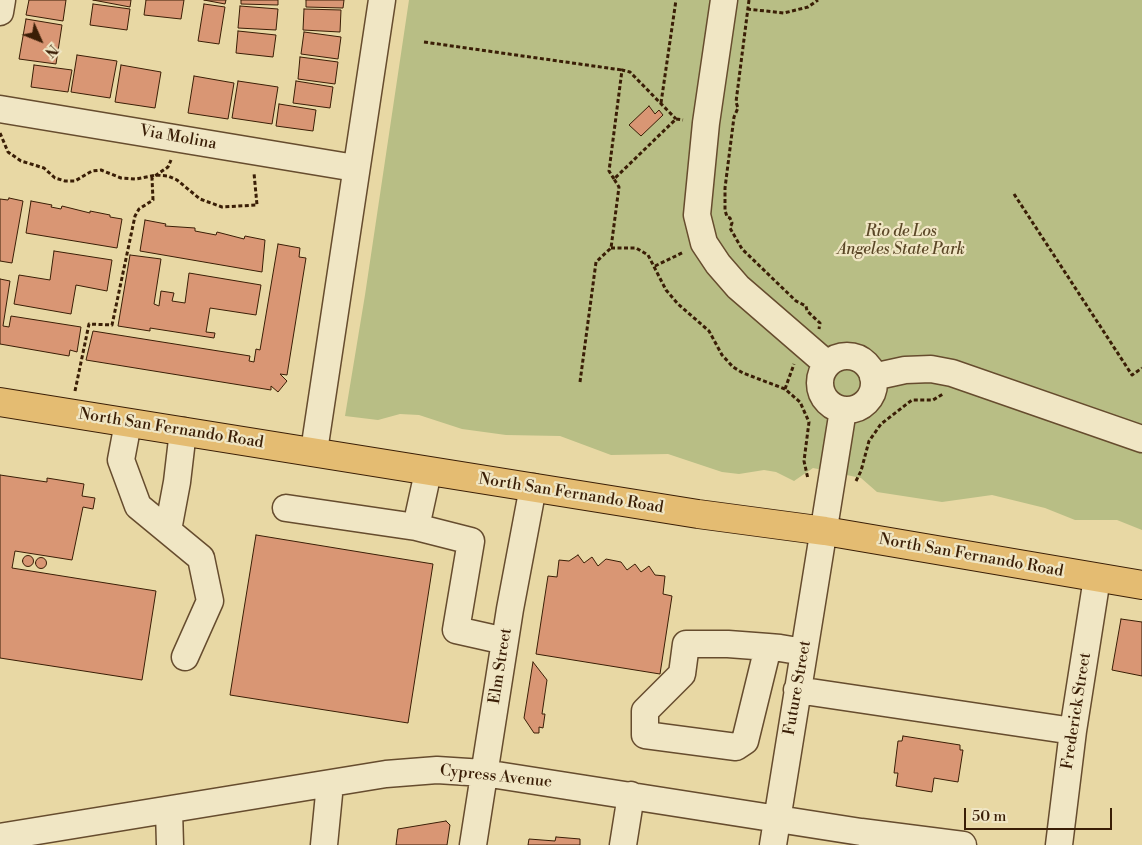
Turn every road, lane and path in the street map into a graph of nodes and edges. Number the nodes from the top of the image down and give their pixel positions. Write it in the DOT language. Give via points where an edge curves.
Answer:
graph roads {
  1 [pos="2,0"];
  2 [pos="382,0"];
  3 [pos="676,0"];
  4 [pos="750,0"];
  5 [pos="818,0"];
  6 [pos="723,3"];
  7 [pos="748,9"];
  8 [pos="0,12"];
  9 [pos="424,42"];
  10 [pos="622,70"];
  11 [pos="661,104"];
  12 [pos="0,109"];
  13 [pos="676,119"];
  14 [pos="706,124"];
  15 [pos="0,132"];
  16 [pos="171,137"];
  17 [pos="258,153"];
  18 [pos="355,168"];
  19 [pos="156,175"];
  20 [pos="614,179"];
  21 [pos="1014,194"];
  22 [pos="704,243"];
  23 [pos="611,248"];
  24 [pos="656,266"];
  25 [pos="806,346"];
  26 [pos="827,364"];
  27 [pos="1142,368"];
  28 [pos="955,374"];
  29 [pos="873,377"];
  30 [pos="580,382"];
  31 [pos="785,389"];
  32 [pos="0,402"];
  33 [pos="843,410"];
  34 [pos="70,413"];
  35 [pos="128,423"];
  36 [pos="183,432"];
  37 [pos="1141,437"];
  38 [pos="314,451"];
  39 [pos="428,472"];
  40 [pos="810,485"];
  41 [pos="854,486"];
  42 [pos="532,487"];
  43 [pos="286,508"];
  44 [pos="416,527"];
  45 [pos="168,530"];
  46 [pos="825,531"];
  47 [pos="1097,578"];
  48 [pos="1142,585"];
  49 [pos="505,641"];
  50 [pos="768,647"];
  51 [pos="804,652"];
  52 [pos="185,657"];
  53 [pos="797,690"];
  54 [pos="1073,731"];
  55 [pos="484,773"];
  56 [pos="330,784"];
  57 [pos="631,795"];
  58 [pos="169,810"];
  59 [pos="778,818"];
  60 [pos="9,839"];
  61 [pos="917,842"];
  62 [pos="170,845"];
  63 [pos="324,845"];
  64 [pos="473,845"];
  65 [pos="623,845"];
  66 [pos="773,845"];
  67 [pos="963,845"];
  68 [pos="1059,845"];
  1 -- 8 [label="street"];
  2 -- 18 [label="street"];
  3 -- 11 [label="path"];
  4 -- 7 [label="path"];
  5 -- 7 [label="path" via="808,8 784,14"];
  6 -- 7 [label="path"];
  6 -- 14 [label="street"];
  7 -- 25 [label="path" via="736,102 738,108 734,117 725,188 725,210 732,223 730,228 742,249 796,301 806,306 820,323"];
  9 -- 10 [label="path"];
  10 -- 11 [label="path" via="630,72"];
  10 -- 20 [label="path" via="609,172"];
  11 -- 13 [label="path"];
  12 -- 16 [label="street, Via Molina"];
  13 -- 14 [label="path"];
  13 -- 20 [label="path"];
  14 -- 22 [label="street" via="697,215"];
  15 -- 19 [label="path" via="8,152 65,181 75,181 92,171 101,170 136,180"];
  16 -- 17 [label="street, Via Molina"];
  16 -- 19 [label="path" via="171,161"];
  17 -- 18 [label="street, Via Molina"];
  17 -- 19 [label="path" via="254,172 257,205 222,207 209,204 176,180"];
  18 -- 38 [label="street"];
  19 -- 34 [label="path" via="151,185 153,200 139,209 135,216 112,325 89,324"];
  20 -- 23 [label="path" via="619,186"];
  21 -- 27 [label="path" via="1132,375"];
  22 -- 24 [label="path"];
  22 -- 25 [label="street" via="738,287"];
  23 -- 24 [label="path" via="636,248 648,255"];
  23 -- 30 [label="path" via="596,262"];
  24 -- 31 [label="path" via="666,290 709,331 722,355 734,367"];
  25 -- 26 [label="street"];
  25 -- 31 [label="path" via="796,357"];
  26 -- 29 [label="street" via="842,357 858,359 865,363"];
  26 -- 33 [label="street" via="820,380 822,396 835,408"];
  28 -- 29 [label="street" via="931,369 905,370"];
  28 -- 37 [label="street"];
  28 -- 41 [label="path" via="943,395 934,400 912,400 874,431"];
  29 -- 33 [label="street" via="872,394 867,402 852,410"];
  31 -- 40 [label="path" via="800,402 809,422 804,461"];
  32 -- 34 [label="main road, North San Fernando Road"];
  33 -- 46 [label="street, Future Street"];
  34 -- 35 [label="main road, North San Fernando Road"];
  35 -- 36 [label="main road, North San Fernando Road"];
  35 -- 45 [label="street" via="122,460 138,506"];
  36 -- 38 [label="main road, North San Fernando Road"];
  36 -- 45 [label="street"];
  38 -- 39 [label="main road, North San Fernando Road"];
  39 -- 42 [label="main road, North San Fernando Road"];
  39 -- 44 [label="street"];
  42 -- 46 [label="main road, North San Fernando Road"];
  42 -- 49 [label="street, Elm Street"];
  43 -- 44 [label="street"];
  44 -- 49 [label="street" via="472,541 456,630"];
  45 -- 52 [label="street" via="201,558 210,601"];
  46 -- 47 [label="main road, North San Fernando Road"];
  46 -- 51 [label="street, Future Street"];
  47 -- 48 [label="main road, North San Fernando Road"];
  47 -- 54 [label="street, Frederick Street"];
  49 -- 55 [label="street, Elm Street"];
  50 -- 50 [label="street" via="686,644 682,674 645,712 645,735 736,747 745,741"];
  50 -- 51 [label="street"];
  51 -- 53 [label="street, Future Street"];
  53 -- 54 [label="street"];
  53 -- 59 [label="street, Future Street"];
  54 -- 68 [label="street, Frederick Street"];
  55 -- 56 [label="street, Cypress Avenue" via="438,770 386,774"];
  55 -- 57 [label="street, Cypress Avenue"];
  55 -- 64 [label="street, Elm Street"];
  56 -- 58 [label="street, Cypress Avenue"];
  56 -- 63 [label="street"];
  57 -- 59 [label="street, Cypress Avenue"];
  57 -- 65 [label="street"];
  58 -- 60 [label="street, Cypress Avenue"];
  58 -- 62 [label="street"];
  59 -- 61 [label="street, Cypress Avenue"];
  59 -- 66 [label="street, Future Street"];
  61 -- 67 [label="street, Cypress Avenue"];
}
